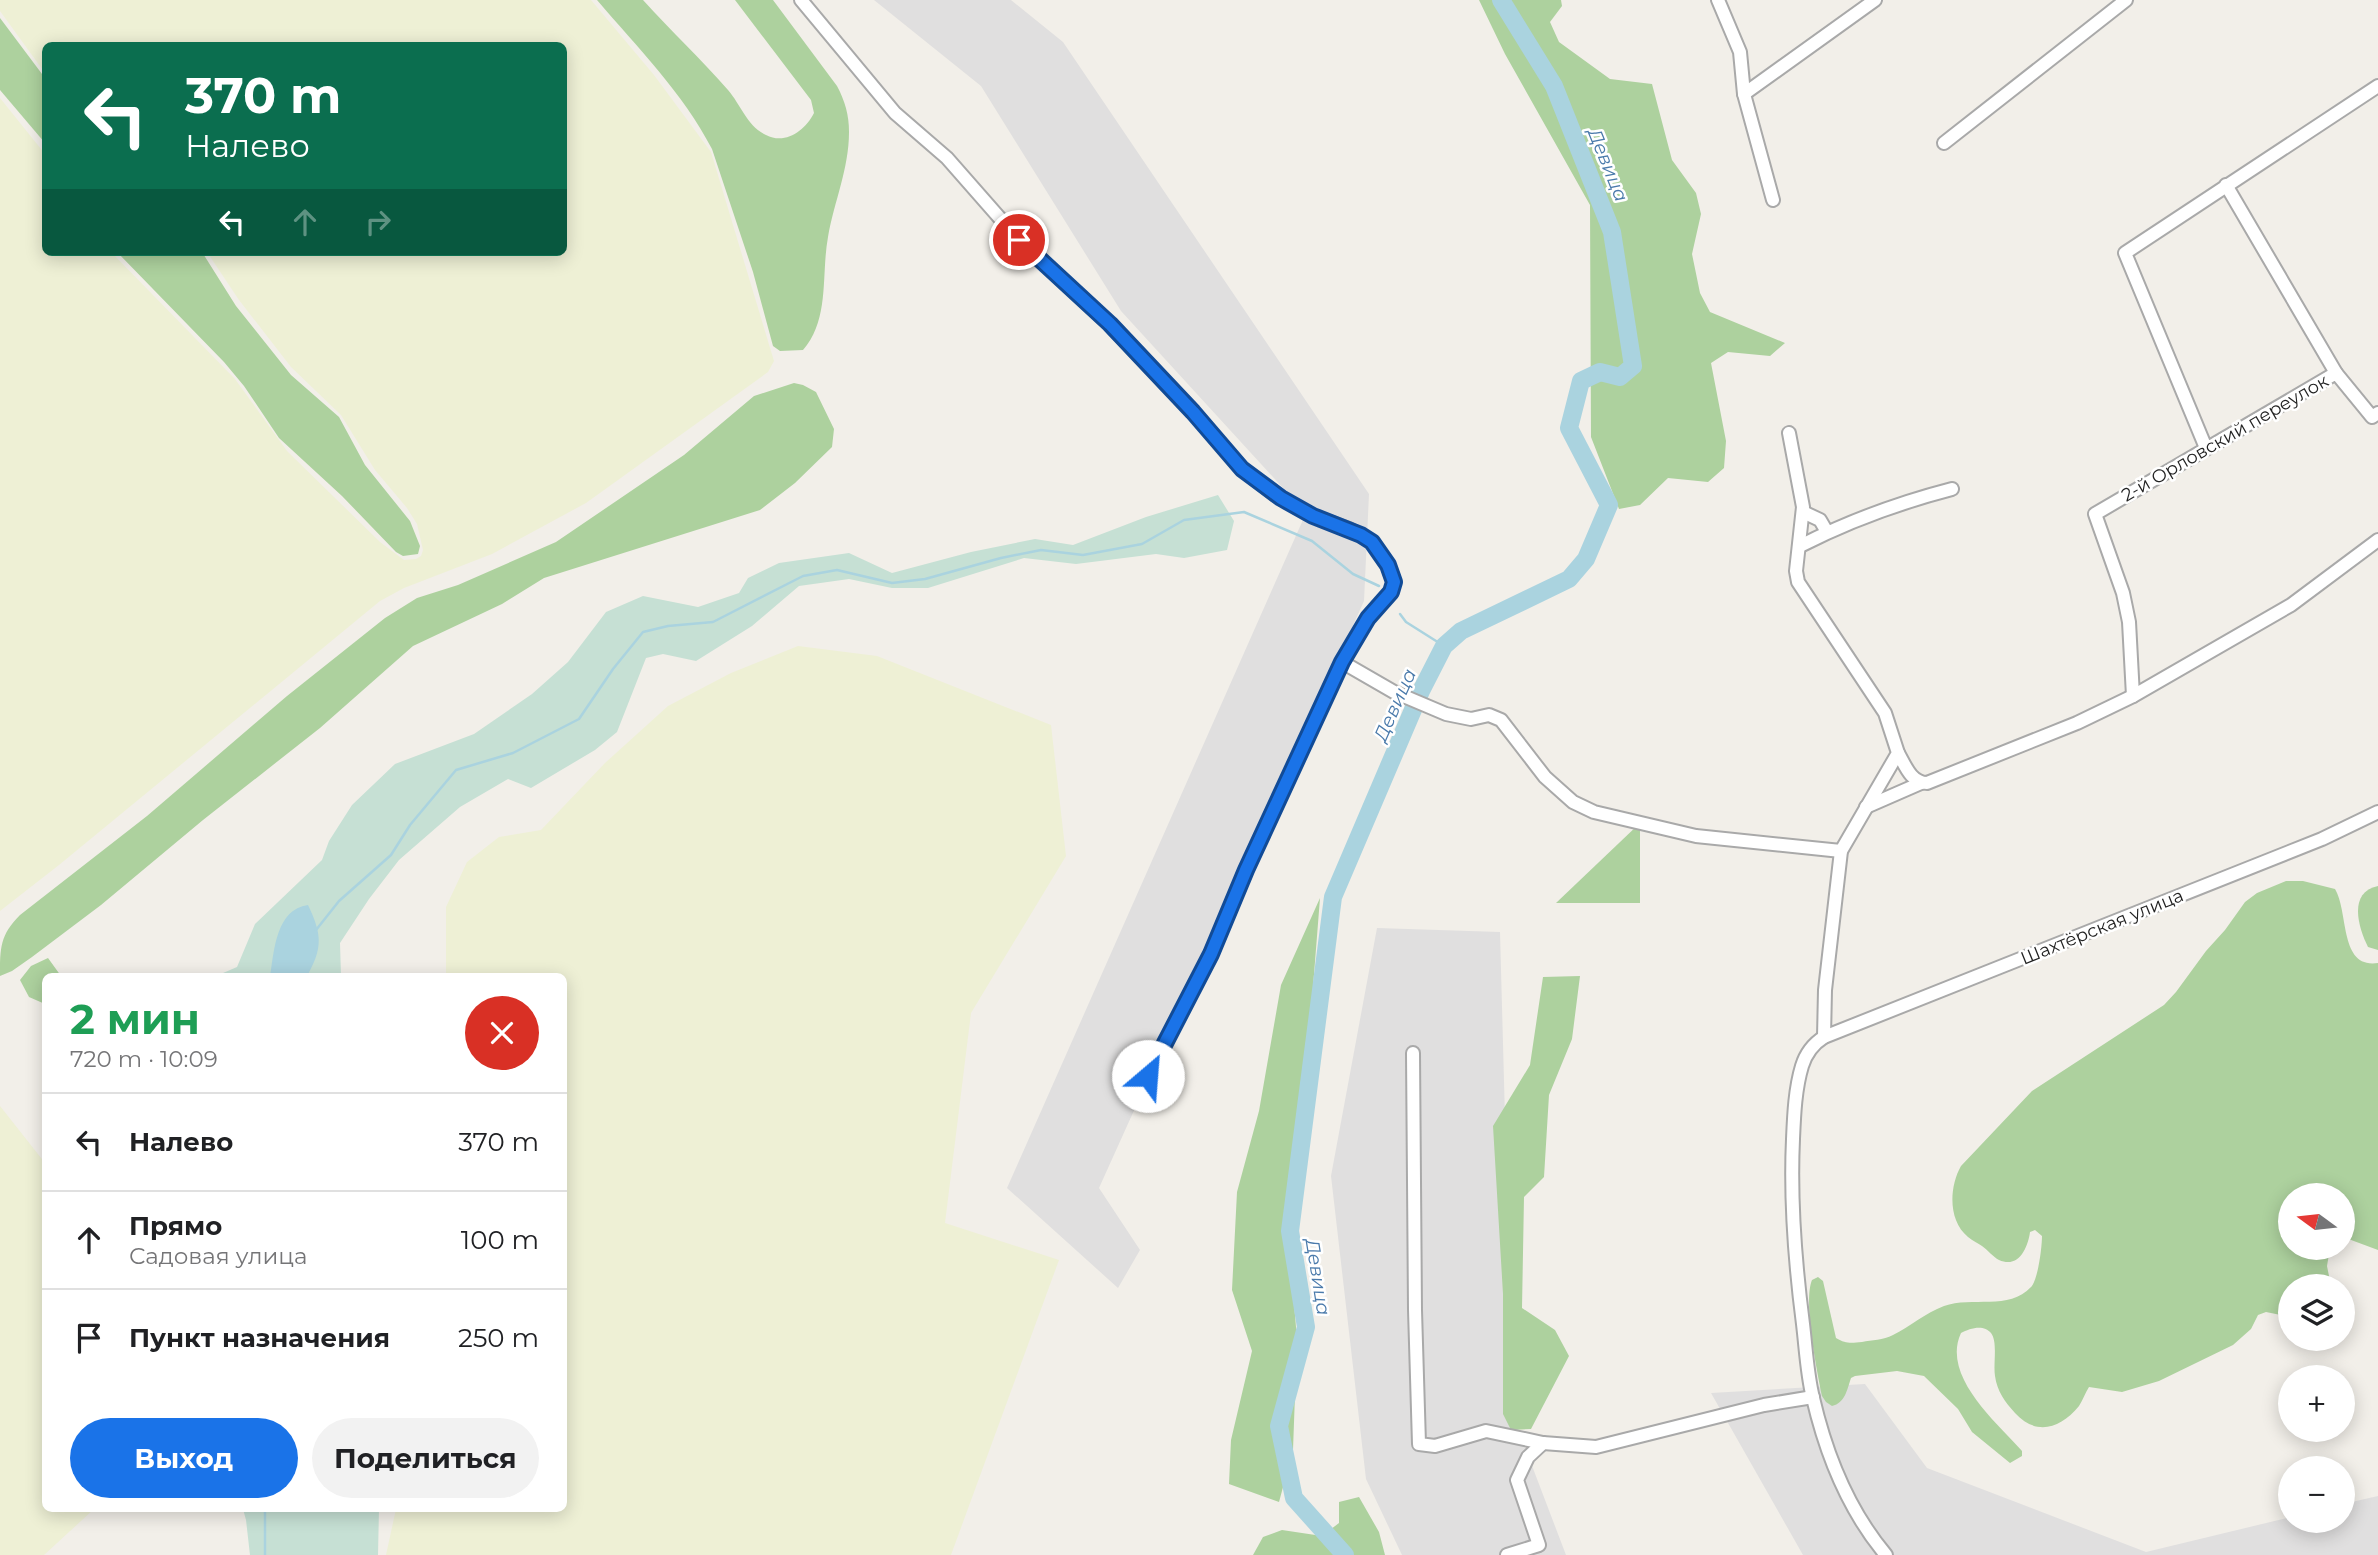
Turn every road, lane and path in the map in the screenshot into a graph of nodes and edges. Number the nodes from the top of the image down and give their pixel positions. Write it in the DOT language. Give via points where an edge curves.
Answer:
graph roads {
  1 [pos="801,0"];
  2 [pos="1718,0"];
  3 [pos="1875,0"];
  4 [pos="2126,0"];
  5 [pos="2378,86"];
  6 [pos="1744,94"];
  7 [pos="1944,143"];
  8 [pos="2226,185"];
  9 [pos="1773,200"];
  10 [pos="2336,373"];
  11 [pos="2376,419"];
  12 [pos="1789,433"];
  13 [pos="2206,449"];
  14 [pos="1952,489"];
  15 [pos="1803,512"];
  16 [pos="1827,532"];
  17 [pos="2378,540"];
  18 [pos="1800,546"];
  19 [pos="1342,662"];
  20 [pos="2133,696"];
  21 [pos="1898,752"];
  22 [pos="1921,783"];
  23 [pos="1866,807"];
  24 [pos="2378,812"];
  25 [pos="1841,851"];
  26 [pos="1824,1037"];
  27 [pos="1413,1053"];
  28 [pos="1148,1076"];
  29 [pos="1812,1397"];
  30 [pos="1543,1443"];
  31 [pos="1507,1555"];
  32 [pos="1886,1555"];
  1 -- 19 [label="street" via="895,113 947,158 1019,240 1110,324 1242,469 1313,516 1372,542 1394,582"];
  2 -- 6 [label="street" via="1740,52"];
  3 -- 6 [label="street"];
  4 -- 7 [label="street"];
  5 -- 8 [label="street"];
  6 -- 9 [label="street"];
  8 -- 10 [label="street"];
  8 -- 13 [label="street" via="2125,253"];
  10 -- 11 [label="street, 2-й Орловский переулок"];
  10 -- 13 [label="street, 2-й Орловский переулок"];
  12 -- 15 [label="street"];
  13 -- 20 [label="street, 2-й Орловский переулок" via="2095,514 2123,593"];
  14 -- 16 [label="street" via="1898,503"];
  15 -- 16 [label="street" via="1820,520"];
  15 -- 18 [label="street"];
  16 -- 18 [label="street"];
  17 -- 20 [label="street" via="2291,605"];
  18 -- 21 [label="street" via="1798,582 1885,713"];
  19 -- 25 [label="street" via="1394,692 1446,714 1471,719 1489,715 1501,720 1545,777 1573,802 1594,812 1696,836"];
  19 -- 28 [label="street" via="1211,954"];
  20 -- 22 [label="street" via="2077,723"];
  21 -- 22 [label="street"];
  21 -- 23 [label="street"];
  22 -- 23 [label="street"];
  23 -- 25 [label="street"];
  24 -- 26 [label="street, Шахтёрская улица" via="2322,839"];
  25 -- 26 [label="street"];
  26 -- 29 [label="street" via="1809,1050 1801,1068 1792,1168 1794,1259"];
  27 -- 30 [label="street" via="1419,1444 1435,1446 1486,1431"];
  29 -- 30 [label="street" via="1596,1447"];
  29 -- 32 [label="street" via="1841,1483 1868,1534"];
  30 -- 31 [label="street" via="1528,1457 1517,1480 1539,1545"];
}
